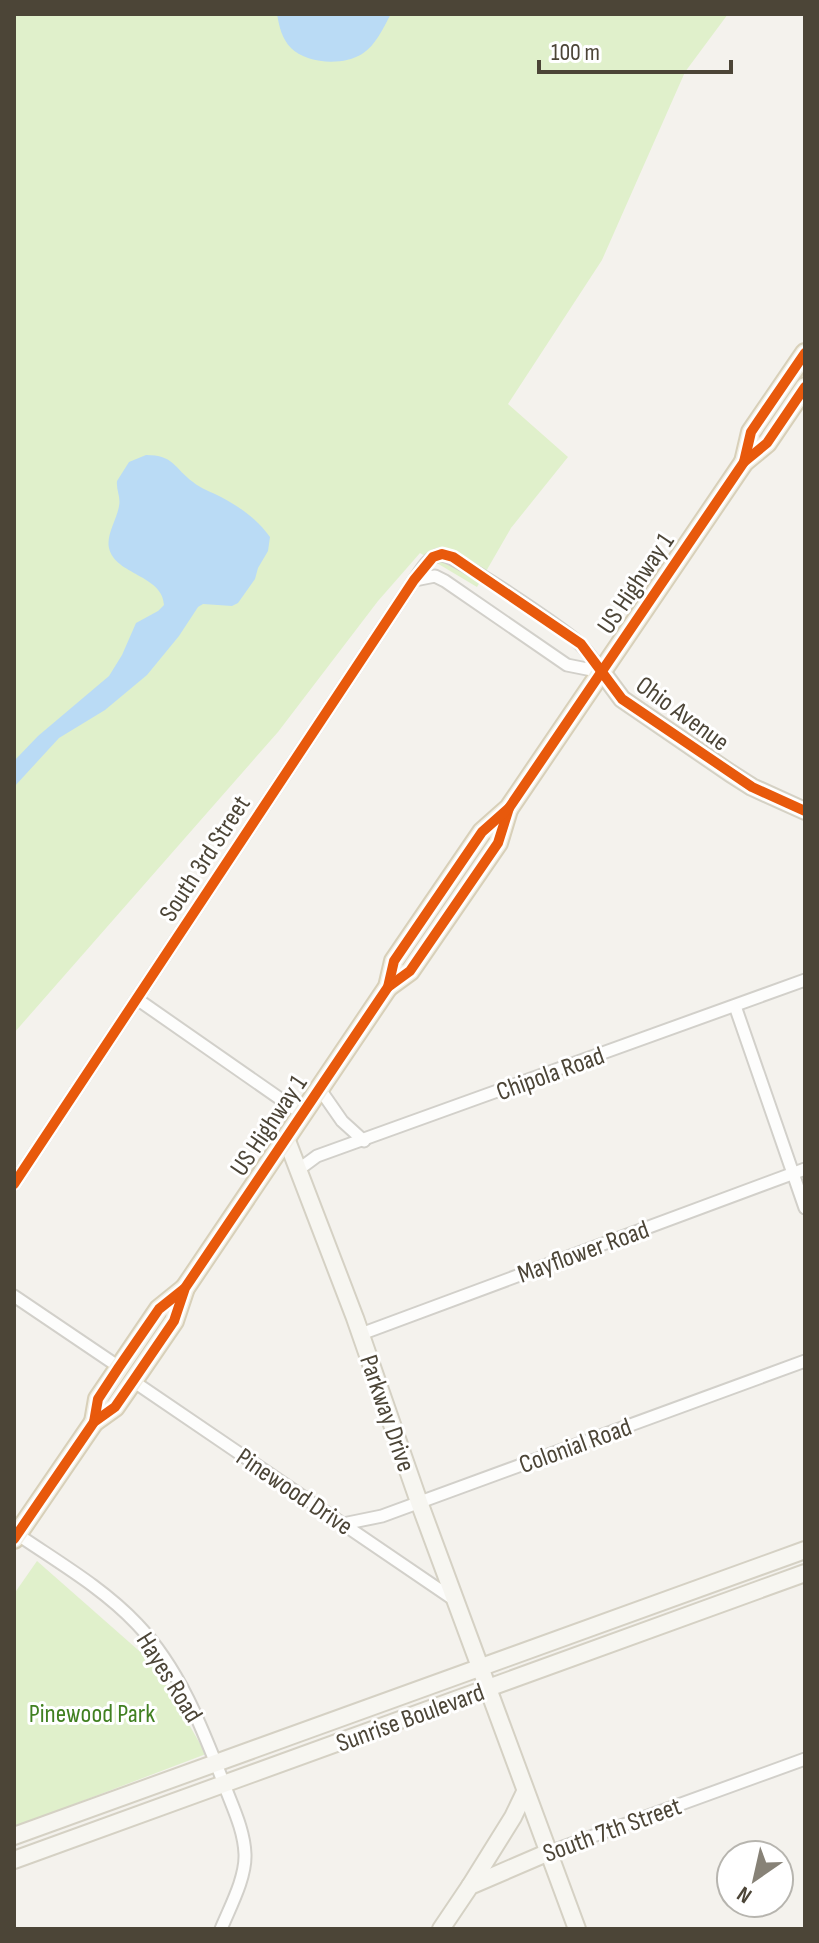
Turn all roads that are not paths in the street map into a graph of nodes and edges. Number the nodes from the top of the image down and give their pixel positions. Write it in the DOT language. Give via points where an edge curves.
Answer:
graph roads {
  1 [pos="805,353"];
  2 [pos="805,387"];
  3 [pos="744,462"];
  4 [pos="433,557"];
  5 [pos="414,580"];
  6 [pos="602,672"];
  7 [pos="805,811"];
  8 [pos="805,980"];
  9 [pos="137,999"];
  10 [pos="735,1006"];
  11 [pos="319,1088"];
  12 [pos="302,1114"];
  13 [pos="286,1138"];
  14 [pos="364,1141"];
  15 [pos="805,1169"];
  16 [pos="298,1170"];
  17 [pos="792,1173"];
  18 [pos="14,1184"];
  19 [pos="805,1208"];
  20 [pos="185,1288"];
  21 [pos="14,1296"];
  22 [pos="361,1334"];
  23 [pos="805,1361"];
  24 [pos="119,1367"];
  25 [pos="133,1381"];
  26 [pos="94,1422"];
  27 [pos="419,1502"];
  28 [pos="343,1524"];
  29 [pos="15,1535"];
  30 [pos="805,1550"];
  31 [pos="805,1573"];
  32 [pos="456,1601"];
  33 [pos="481,1668"];
  34 [pos="488,1690"];
  35 [pos="805,1759"];
  36 [pos="216,1762"];
  37 [pos="224,1784"];
  38 [pos="525,1792"];
  39 [pos="14,1836"];
  40 [pos="549,1852"];
  41 [pos="14,1860"];
  42 [pos="470,1886"];
  43 [pos="221,1929"];
  44 [pos="441,1929"];
  45 [pos="577,1929"];
  1 -- 3 [label="main road, US Highway 1" via="751,432"];
  2 -- 3 [label="main road, US Highway 1" via="767,443"];
  3 -- 6 [label="main road, US Highway 1"];
  4 -- 5 [label="street, South 3rd Street"];
  4 -- 6 [label="street, Ohio Avenue" via="453,557 476,572 581,644"];
  5 -- 6 [label="street, Ohio Avenue" via="435,576 567,665"];
  5 -- 9 [label="street, South 3rd Street"];
  6 -- 7 [label="main road, Ohio Avenue" via="622,699 730,773"];
  6 -- 11 [label="main road, US Highway 1" via="509,808 498,843 410,971 388,987"];
  8 -- 10 [label="street, Chipola Road"];
  9 -- 12 [label="street"];
  9 -- 18 [label="street, South 3rd Street"];
  10 -- 14 [label="street, Chipola Road"];
  10 -- 17 [label="street"];
  11 -- 12 [label="main road, US Highway 1"];
  11 -- 14 [label="street"];
  12 -- 13 [label="main road, US Highway 1"];
  13 -- 16 [label="main road, Parkway Drive"];
  13 -- 20 [label="main road, US Highway 1"];
  14 -- 16 [label="street, Chipola Road" via="317,1156"];
  15 -- 17 [label="street, Mayflower Road"];
  16 -- 22 [label="main road, Parkway Drive"];
  17 -- 19 [label="street"];
  17 -- 22 [label="street, Mayflower Road"];
  20 -- 24 [label="main road, US Highway 1" via="159,1309"];
  20 -- 25 [label="main road, US Highway 1" via="174,1321"];
  21 -- 24 [label="street"];
  22 -- 27 [label="main road, Parkway Drive"];
  23 -- 27 [label="street, Colonial Road"];
  24 -- 26 [label="main road, US Highway 1" via="98,1399"];
  25 -- 26 [label="main road, US Highway 1" via="115,1407"];
  25 -- 28 [label="street, Pinewood Drive"];
  26 -- 29 [label="main road, US Highway 1"];
  27 -- 28 [label="street, Colonial Road"];
  27 -- 32 [label="main road, Parkway Drive"];
  28 -- 32 [label="street, Pinewood Drive"];
  29 -- 36 [label="street, Hayes Road" via="103,1593 138,1624 170,1667"];
  30 -- 33 [label="main road, Sunrise Boulevard"];
  31 -- 34 [label="main road, Sunrise Boulevard"];
  32 -- 33 [label="main road, Parkway Drive"];
  33 -- 34 [label="main road, Parkway Drive"];
  33 -- 36 [label="main road, Sunrise Boulevard"];
  34 -- 37 [label="main road, Sunrise Boulevard"];
  34 -- 38 [label="main road, Parkway Drive"];
  35 -- 40 [label="street, South 7th Street"];
  36 -- 37 [label="street, Hayes Road"];
  36 -- 39 [label="main road, Sunrise Boulevard"];
  37 -- 41 [label="main road, Sunrise Boulevard"];
  37 -- 43 [label="street, Hayes Road" via="245,1856"];
  38 -- 40 [label="main road, Parkway Drive"];
  38 -- 42 [label="main road"];
  40 -- 42 [label="main road, South 7th Street"];
  40 -- 45 [label="main road, Parkway Drive"];
  42 -- 44 [label="main road"];
}
